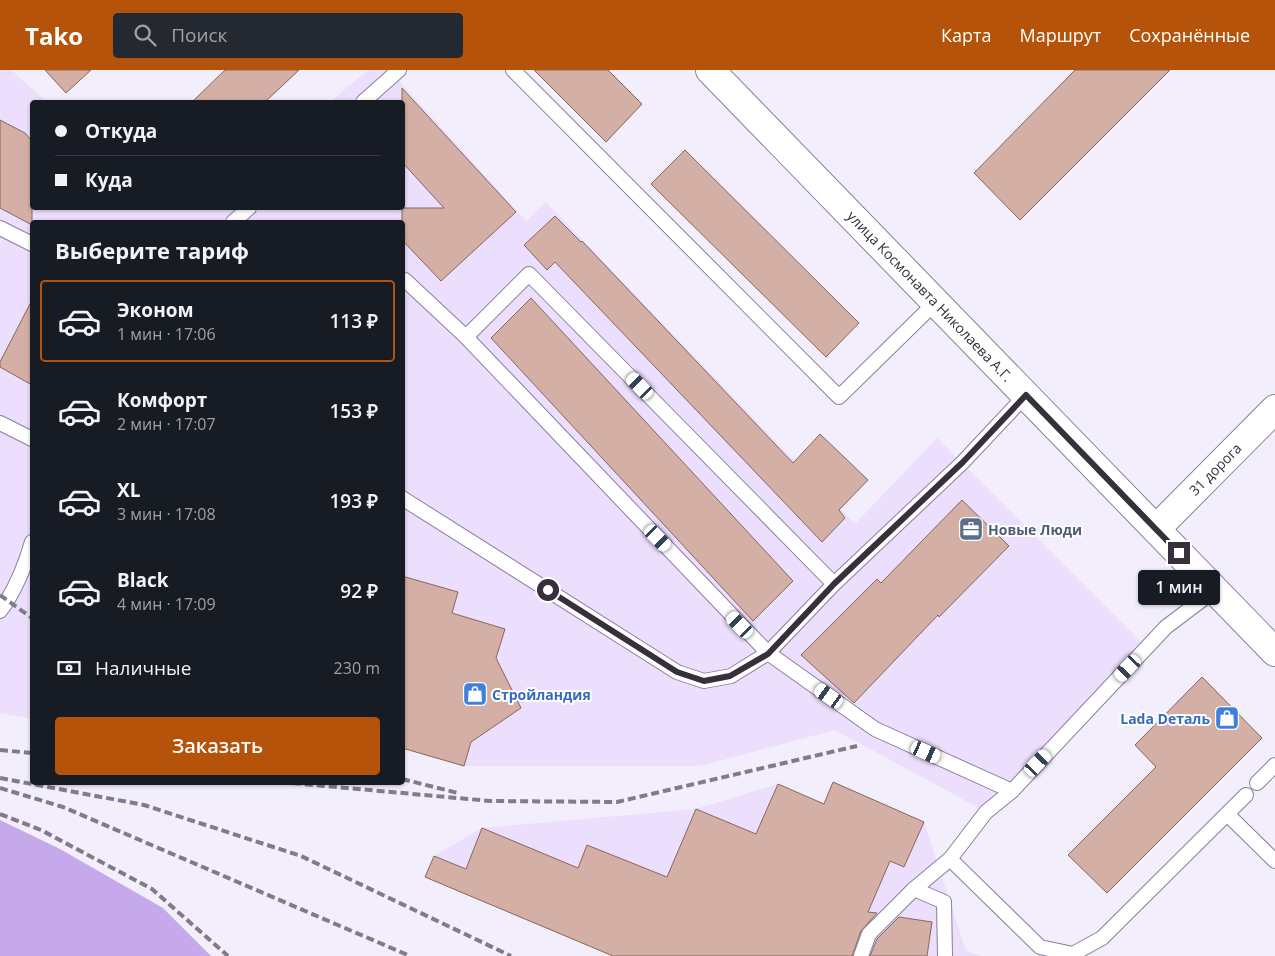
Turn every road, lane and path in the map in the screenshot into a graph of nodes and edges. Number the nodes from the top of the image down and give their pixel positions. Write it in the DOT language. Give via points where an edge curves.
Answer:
graph roads {
  1 [pos="399,70"];
  2 [pos="513,70"];
  3 [pos="710,70"];
  4 [pos="365,100"];
  5 [pos="247,210"];
  6 [pos="234,220"];
  7 [pos="0,228"];
  8 [pos="30,243"];
  9 [pos="405,280"];
  10 [pos="936,302"];
  11 [pos="466,337"];
  12 [pos="1026,395"];
  13 [pos="1275,409"];
  14 [pos="0,423"];
  15 [pos="30,438"];
  16 [pos="405,500"];
  17 [pos="1156,529"];
  18 [pos="30,548"];
  19 [pos="834,584"];
  20 [pos="1215,590"];
  21 [pos="0,611"];
  22 [pos="1275,652"];
  23 [pos="768,654"];
  24 [pos="1275,766"];
  25 [pos="1257,783"];
  26 [pos="1012,790"];
  27 [pos="1246,795"];
  28 [pos="1227,814"];
  29 [pos="950,859"];
  30 [pos="1275,861"];
  31 [pos="914,890"];
  32 [pos="861,956"];
  33 [pos="945,956"];
  1 -- 4 [label="lane"];
  2 -- 10 [label="lane" via="839,397"];
  3 -- 10 [label="street, улица Космонавта Николаева А.Г."];
  5 -- 6 [label="lane"];
  7 -- 8 [label="lane"];
  9 -- 11 [label="lane"];
  10 -- 12 [label="street, улица Космонавта Николаева А.Г."];
  11 -- 19 [label="lane" via="529,274"];
  11 -- 23 [label="lane"];
  12 -- 17 [label="street, улица Космонавта Николаева А.Г."];
  12 -- 19 [label="lane" via="963,462"];
  13 -- 17 [label="street, 31 дорога"];
  14 -- 15 [label="lane"];
  16 -- 23 [label="lane" via="677,672 704,681 730,676"];
  17 -- 20 [label="street, улица Космонавта Николаева А.Г."];
  18 -- 21 [label="lane" via="9,600"];
  19 -- 23 [label="lane"];
  20 -- 22 [label="street, улица Космонавта Николаева А.Г."];
  20 -- 26 [label="lane" via="1166,627"];
  23 -- 26 [label="lane" via="875,729"];
  24 -- 25 [label="lane"];
  26 -- 29 [label="lane" via="986,812"];
  27 -- 28 [label="lane"];
  28 -- 29 [label="lane" via="1102,938 1073,954 1040,947"];
  28 -- 30 [label="lane"];
  29 -- 31 [label="lane"];
  31 -- 32 [label="lane" via="869,934"];
  31 -- 33 [label="lane" via="944,902"];
}
